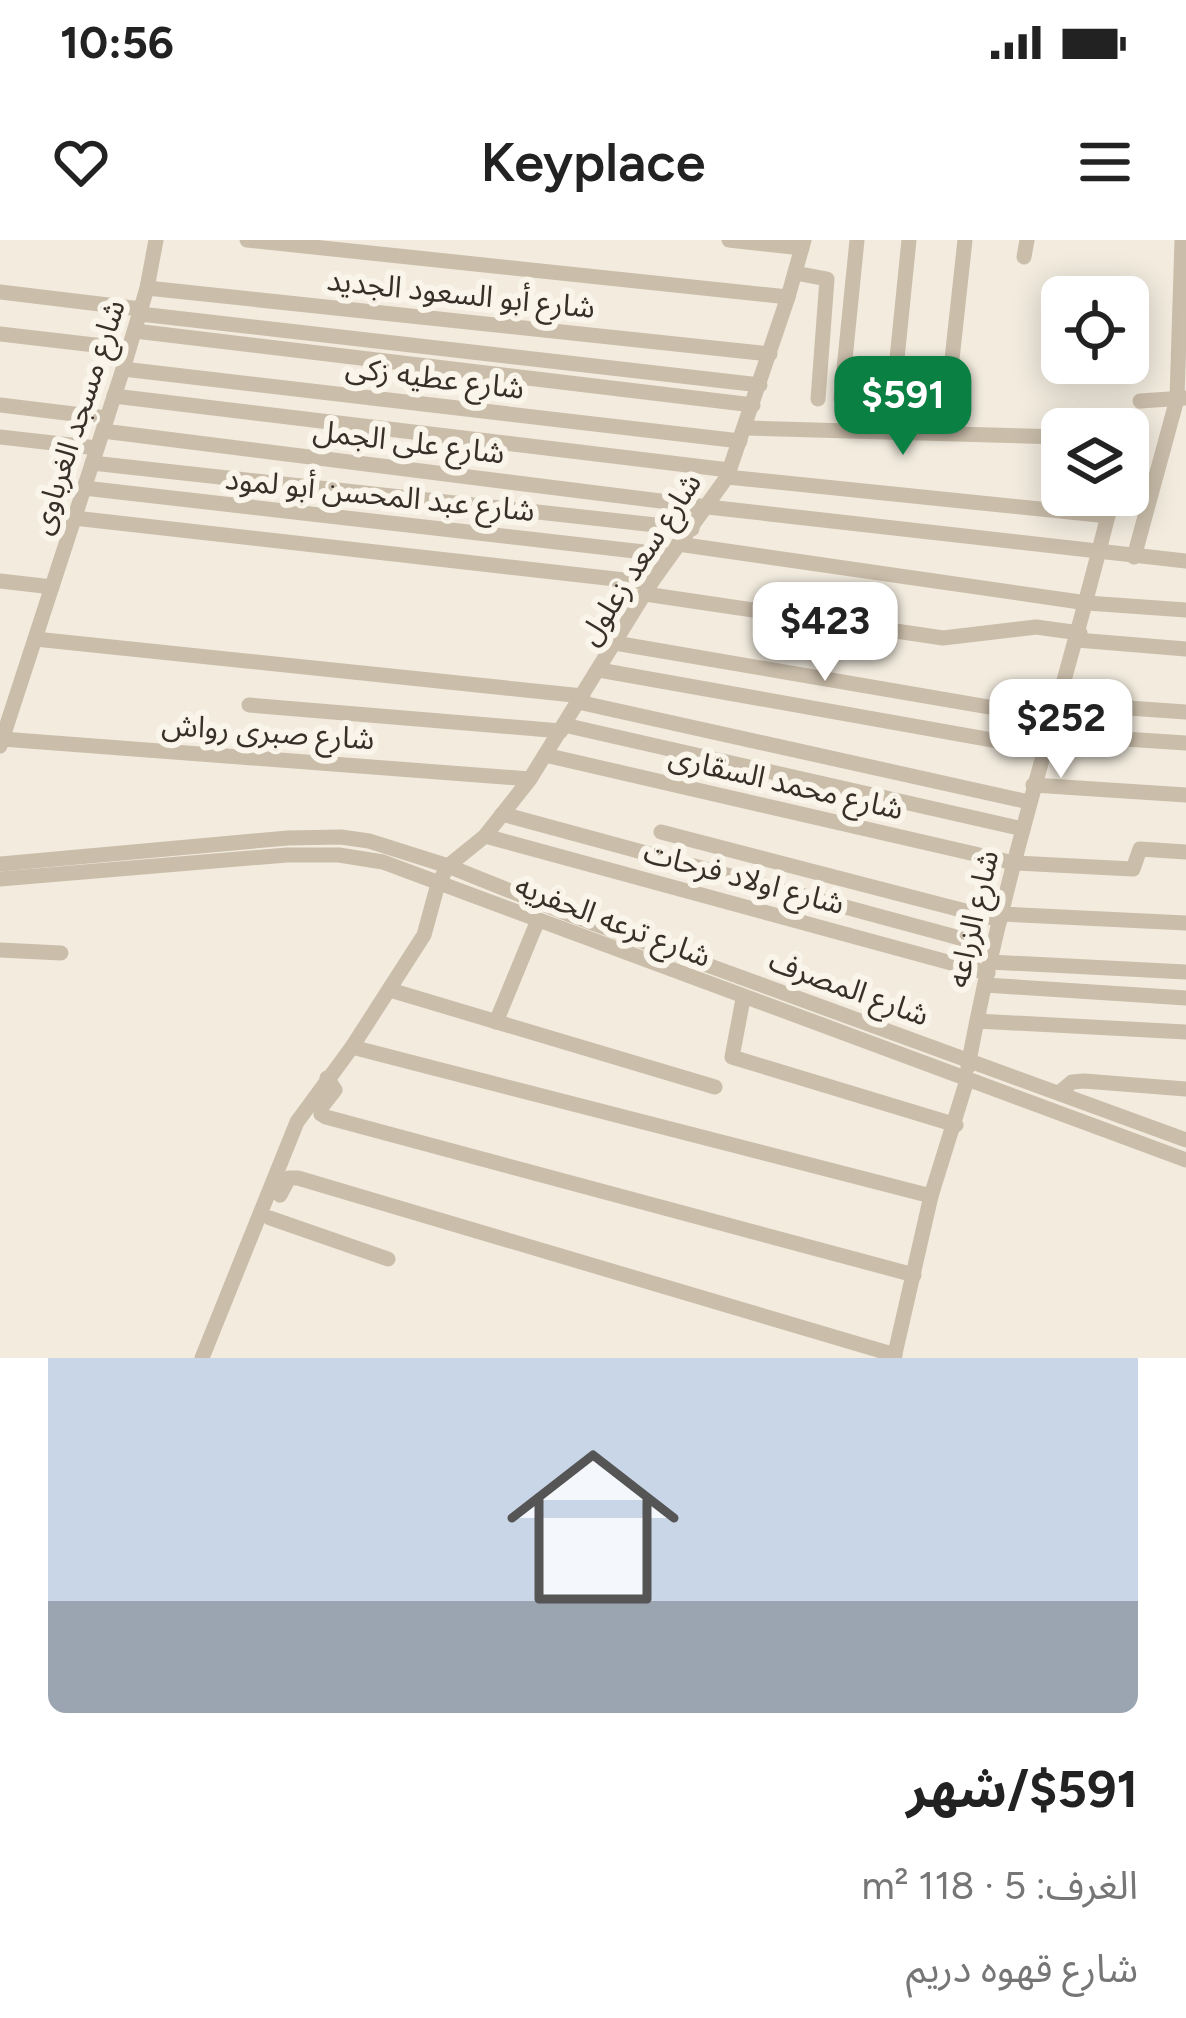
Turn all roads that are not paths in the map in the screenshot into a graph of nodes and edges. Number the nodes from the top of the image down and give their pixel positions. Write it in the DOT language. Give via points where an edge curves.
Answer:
graph roads {
  1 [pos="156,240"];
  2 [pos="247,240"];
  3 [pos="729,240"];
  4 [pos="857,240"];
  5 [pos="909,240"];
  6 [pos="964,240"];
  7 [pos="1182,240"];
  8 [pos="803,244"];
  9 [pos="795,273"];
  10 [pos="148,288"];
  11 [pos="0,292"];
  12 [pos="788,297"];
  13 [pos="141,311"];
  14 [pos="134,332"];
  15 [pos="0,334"];
  16 [pos="129,349"];
  17 [pos="770,355"];
  18 [pos="123,369"];
  19 [pos="760,385"];
  20 [pos="115,396"];
  21 [pos="948,396"];
  22 [pos="893,398"];
  23 [pos="1181,398"];
  24 [pos="841,399"];
  25 [pos="818,400"];
  26 [pos="1140,401"];
  27 [pos="0,405"];
  28 [pos="753,405"];
  29 [pos="743,434"];
  30 [pos="1041,436"];
  31 [pos="0,437"];
  32 [pos="100,440"];
  33 [pos="728,473"];
  34 [pos="84,488"];
  35 [pos="708,507"];
  36 [pos="1041,508"];
  37 [pos="1108,516"];
  38 [pos="74,518"];
  39 [pos="692,529"];
  40 [pos="674,549"];
  41 [pos="1099,554"];
  42 [pos="1134,557"];
  43 [pos="1186,561"];
  44 [pos="0,581"];
  45 [pos="52,587"];
  46 [pos="648,589"];
  47 [pos="1088,603"];
  48 [pos="1186,610"];
  49 [pos="1078,637"];
  50 [pos="35,639"];
  51 [pos="616,643"];
  52 [pos="1186,649"];
  53 [pos="599,670"];
  54 [pos="581,699"];
  55 [pos="249,705"];
  56 [pos="1186,712"];
  57 [pos="1050,726"];
  58 [pos="563,728"];
  59 [pos="1,743"];
  60 [pos="1186,743"];
  61 [pos="545,755"];
  62 [pos="530,778"];
  63 [pos="1031,793"];
  64 [pos="1186,795"];
  65 [pos="502,814"];
  66 [pos="1023,829"];
  67 [pos="661,832"];
  68 [pos="485,836"];
  69 [pos="1186,852"];
  70 [pos="1014,863"];
  71 [pos="0,864"];
  72 [pos="448,866"];
  73 [pos="0,879"];
  74 [pos="438,884"];
  75 [pos="1001,917"];
  76 [pos="538,920"];
  77 [pos="1186,923"];
  78 [pos="0,950"];
  79 [pos="61,953"];
  80 [pos="989,967"];
  81 [pos="1186,972"];
  82 [pos="389,990"];
  83 [pos="1186,998"];
  84 [pos="743,999"];
  85 [pos="977,1021"];
  86 [pos="496,1022"];
  87 [pos="1186,1032"];
  88 [pos="352,1048"];
  89 [pos="969,1060"];
  90 [pos="327,1078"];
  91 [pos="966,1080"];
  92 [pos="715,1087"];
  93 [pos="1186,1089"];
  94 [pos="1059,1093"];
  95 [pos="956,1125"];
  96 [pos="1186,1140"];
  97 [pos="1186,1160"];
  98 [pos="931,1196"];
  99 [pos="265,1216"];
  100 [pos="388,1259"];
  101 [pos="914,1275"];
  102 [pos="894,1357"];
  103 [pos="202,1358"];
  1 -- 10 [label="street, شارع مسجد الغرباوى"];
  2 -- 12 [label="street"];
  3 -- 8 [label="street"];
  4 -- 24 [label="street"];
  5 -- 22 [label="street"];
  6 -- 21 [label="street"];
  7 -- 23 [label="street"];
  8 -- 9 [label="street, شارع سعد زعلول"];
  9 -- 12 [label="street, شارع سعد زعلول"];
  9 -- 25 [label="street" via="827,280"];
  10 -- 13 [label="street, شارع مسجد الغرباوى"];
  10 -- 17 [label="street, شارع أبو السعود الجديد"];
  11 -- 13 [label="street"];
  12 -- 17 [label="street, شارع سعد زعلول"];
  13 -- 14 [label="street, شارع مسجد الغرباوى"];
  13 -- 19 [label="street"];
  14 -- 16 [label="street, شارع مسجد الغرباوى"];
  14 -- 28 [label="street"];
  15 -- 16 [label="street"];
  16 -- 18 [label="street, شارع مسجد الغرباوى"];
  17 -- 19 [label="street, شارع سعد زعلول"];
  18 -- 20 [label="street, شارع مسجد الغرباوى"];
  18 -- 29 [label="street, شارع عطيه زكى"];
  19 -- 28 [label="street, شارع سعد زعلول"];
  20 -- 32 [label="street, شارع مسجد الغرباوى"];
  20 -- 33 [label="street"];
  23 -- 26 [label="street"];
  23 -- 42 [label="street"];
  27 -- 32 [label="street"];
  28 -- 29 [label="street, شارع سعد زعلول"];
  29 -- 30 [label="street, شارع عطيه زكى"];
  29 -- 33 [label="street, شارع سعد زعلول"];
  31 -- 32 [label="street"];
  32 -- 34 [label="street, شارع مسجد الغرباوى"];
  32 -- 35 [label="street, شارع على الجمل"];
  32 -- 39 [label="street"];
  33 -- 35 [label="street, شارع سعد زعلول"];
  33 -- 36 [label="street"];
  34 -- 38 [label="street, شارع مسجد الغرباوى"];
  34 -- 40 [label="street, شارع عبد المحسن أبو لمود"];
  35 -- 39 [label="street, شارع سعد زعلول"];
  35 -- 41 [label="street, شارع على الجمل"];
  37 -- 41 [label="street, شارع الزراعه"];
  38 -- 45 [label="street, شارع مسجد الغرباوى"];
  38 -- 46 [label="street"];
  39 -- 40 [label="street, شارع سعد زعلول"];
  40 -- 46 [label="street, شارع سعد زعلول"];
  40 -- 47 [label="street, شارع عبد المحسن أبو لمود"];
  41 -- 42 [label="street, شارع على الجمل"];
  41 -- 47 [label="street, شارع الزراعه"];
  42 -- 43 [label="street, شارع على الجمل"];
  44 -- 45 [label="street"];
  45 -- 50 [label="street, شارع مسجد الغرباوى"];
  46 -- 49 [label="street" via="943,638 1036,627"];
  46 -- 51 [label="street, شارع سعد زعلول"];
  47 -- 48 [label="street, شارع عبد المحسن أبو لمود"];
  47 -- 49 [label="street, شارع الزراعه"];
  49 -- 52 [label="street"];
  49 -- 57 [label="street, شارع الزراعه"];
  50 -- 54 [label="street"];
  50 -- 59 [label="street, شارع مسجد الغرباوى"];
  51 -- 53 [label="street, شارع سعد زعلول"];
  51 -- 57 [label="street"];
  53 -- 54 [label="street, شارع سعد زعلول"];
  53 -- 57 [label="street"];
  54 -- 58 [label="street, شارع سعد زعلول"];
  54 -- 63 [label="street"];
  55 -- 58 [label="street"];
  56 -- 57 [label="street"];
  57 -- 60 [label="street"];
  57 -- 63 [label="street, شارع الزراعه"];
  58 -- 61 [label="street, شارع سعد زعلول"];
  58 -- 66 [label="street"];
  59 -- 62 [label="street, شارع صبرى رواش"];
  61 -- 62 [label="street, شارع سعد زعلول"];
  61 -- 70 [label="street, شارع محمد السقارى"];
  62 -- 65 [label="street, شارع سعد زعلول"];
  63 -- 64 [label="street"];
  63 -- 66 [label="street, شارع الزراعه"];
  65 -- 68 [label="street, شارع سعد زعلول"];
  65 -- 80 [label="street"];
  66 -- 70 [label="street, شارع الزراعه"];
  67 -- 75 [label="street"];
  68 -- 72 [label="street, شارع سعد زعلول"];
  68 -- 80 [label="street, شارع اولاد فرحات"];
  69 -- 70 [label="street, شارع محمد السقارى" via="1140,849 1133,869"];
  70 -- 75 [label="street, شارع الزراعه"];
  71 -- 72 [label="street, شارع المصرف" via="318,836 369,841"];
  72 -- 74 [label="street"];
  72 -- 89 [label="street, شارع المصرف"];
  73 -- 74 [label="street, شارع ترعه الحفريه" via="310,854 383,862"];
  74 -- 76 [label="street, شارع ترعه الحفريه"];
  74 -- 82 [label="street" via="424,935"];
  75 -- 77 [label="street"];
  75 -- 80 [label="street, شارع الزراعه"];
  76 -- 84 [label="street, شارع ترعه الحفريه"];
  76 -- 86 [label="street"];
  78 -- 79 [label="street"];
  80 -- 81 [label="street"];
  80 -- 83 [label="street"];
  80 -- 85 [label="street, شارع الزراعه"];
  82 -- 86 [label="street"];
  82 -- 88 [label="street"];
  84 -- 91 [label="street, شارع ترعه الحفريه"];
  84 -- 95 [label="street" via="732,1057"];
  85 -- 87 [label="street"];
  85 -- 89 [label="street, شارع الزراعه"];
  86 -- 92 [label="street"];
  88 -- 90 [label="street"];
  88 -- 98 [label="street"];
  89 -- 91 [label="street, شارع الزراعه"];
  89 -- 94 [label="street, شارع المصرف"];
  90 -- 99 [label="street" via="297,1122"];
  90 -- 101 [label="street" via="334,1090 321,1108 326,1117"];
  91 -- 95 [label="street, شارع الزراعه"];
  91 -- 97 [label="street, شارع ترعه الحفريه"];
  93 -- 94 [label="street" via="1084,1081"];
  94 -- 96 [label="street, شارع المصرف"];
  95 -- 98 [label="street, شارع الزراعه"];
  98 -- 101 [label="street, شارع الزراعه"];
  99 -- 100 [label="street"];
  99 -- 102 [label="street" via="286,1181 298,1178"];
  99 -- 103 [label="street"];
  101 -- 102 [label="street, شارع الزراعه"];
}
